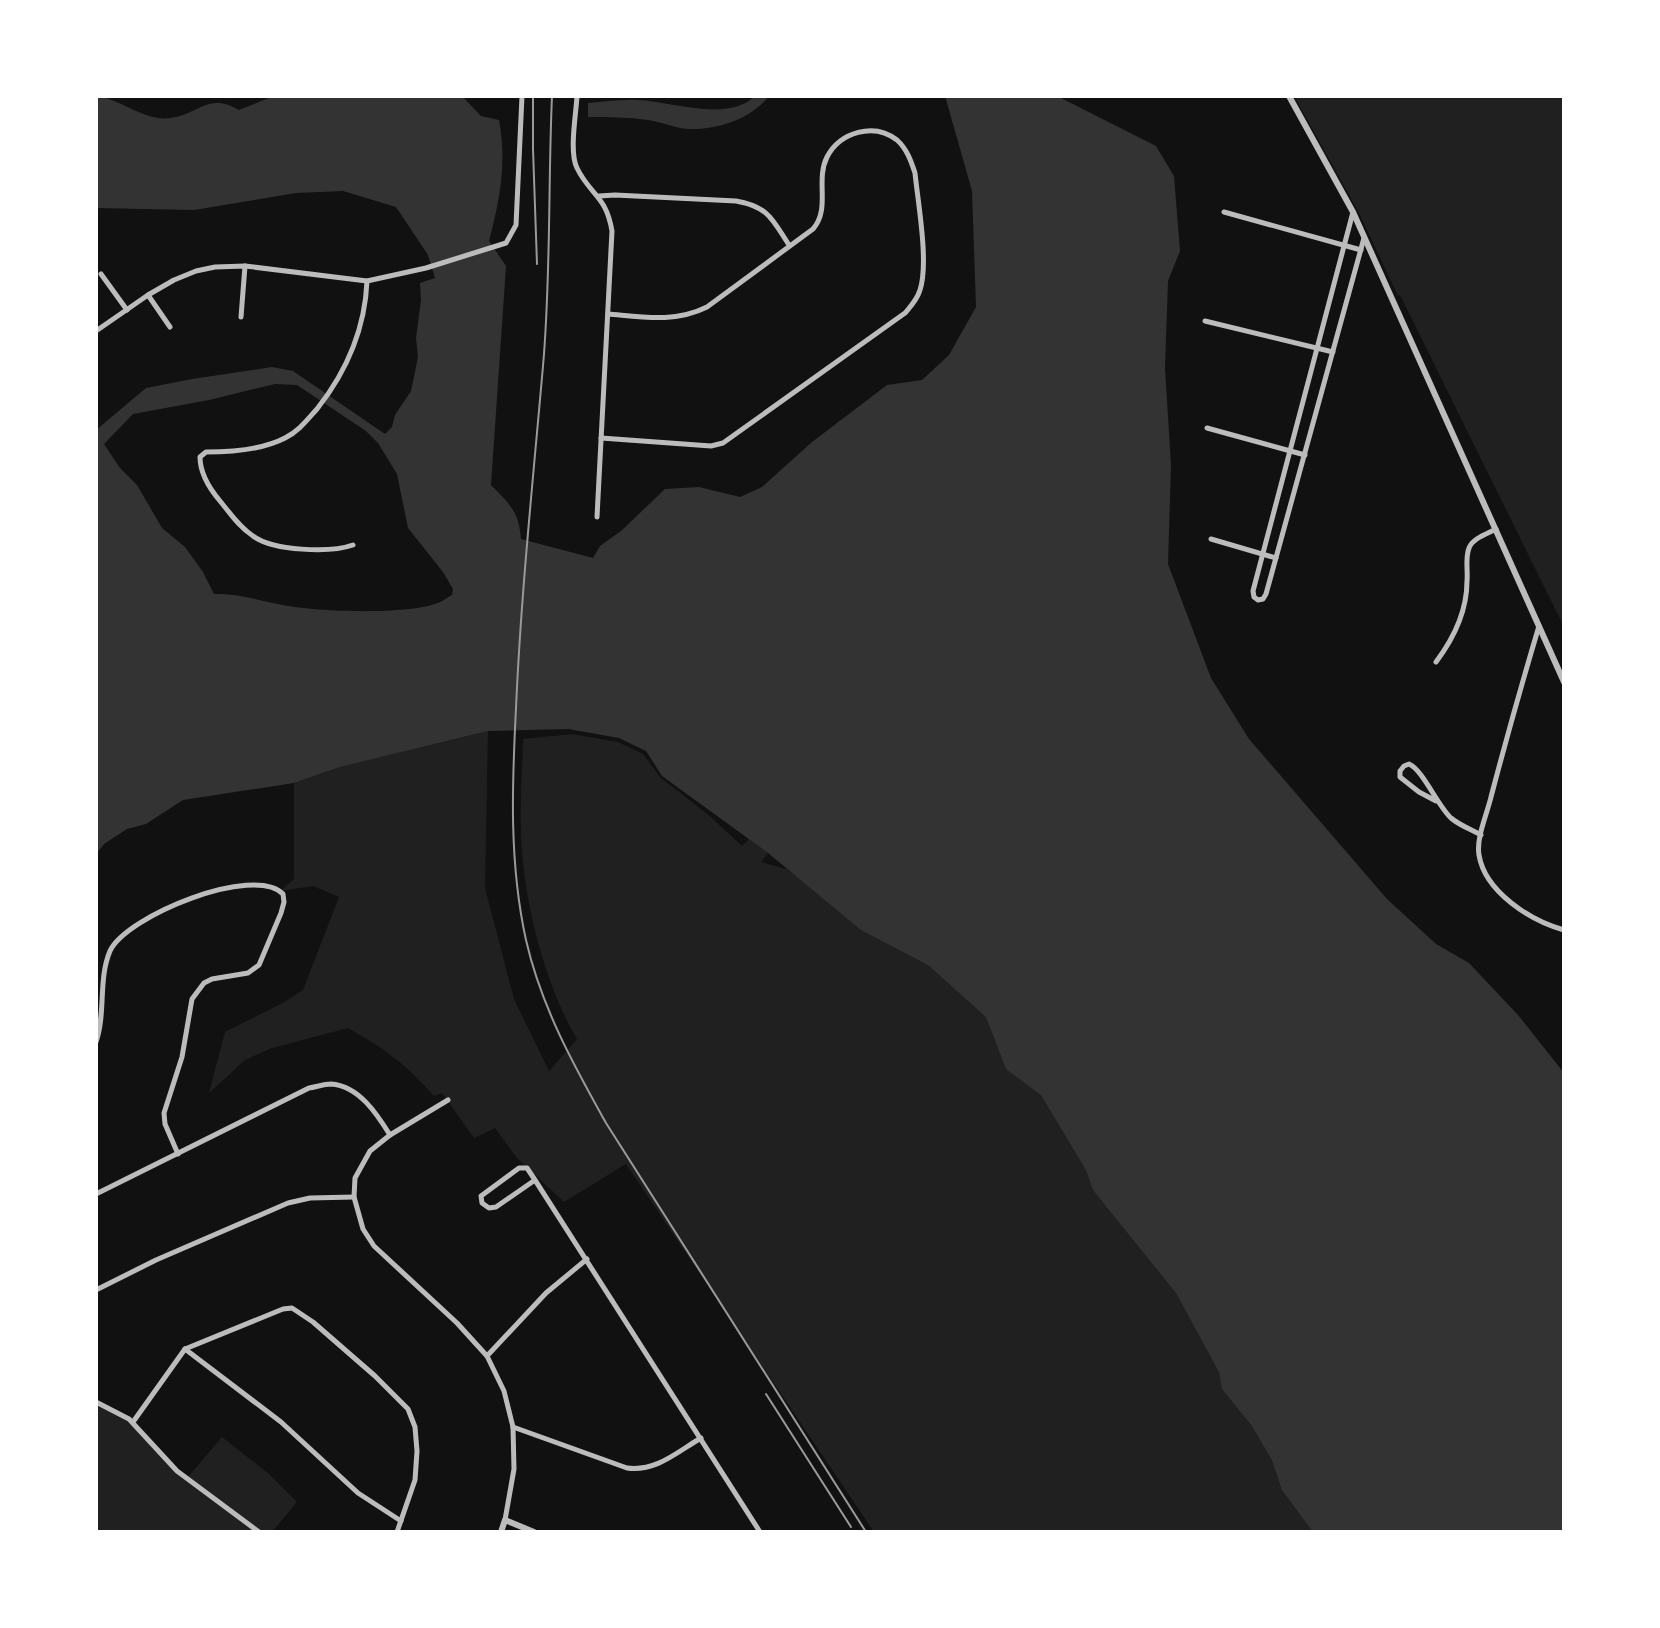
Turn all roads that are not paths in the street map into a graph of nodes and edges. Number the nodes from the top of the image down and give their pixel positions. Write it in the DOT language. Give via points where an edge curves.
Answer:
graph roads {
  1 [pos="522,96"];
  2 [pos="577,96"];
  3 [pos="1289,96"];
  4 [pos="599,197"];
  5 [pos="1224,212"];
  6 [pos="1353,212"];
  7 [pos="1364,238"];
  8 [pos="789,245"];
  9 [pos="1344,246"];
  10 [pos="1361,250"];
  11 [pos="245,267"];
  12 [pos="101,274"];
  13 [pos="367,281"];
  14 [pos="148,295"];
  15 [pos="127,310"];
  16 [pos="608,314"];
  17 [pos="241,317"];
  18 [pos="1205,321"];
  19 [pos="170,327"];
  20 [pos="96,331"];
  21 [pos="1317,348"];
  22 [pos="1333,352"];
  23 [pos="1207,428"];
  24 [pos="601,438"];
  25 [pos="1290,451"];
  26 [pos="1305,454"];
  27 [pos="597,517"];
  28 [pos="1496,529"];
  29 [pos="1211,539"];
  30 [pos="353,545"];
  31 [pos="1263,554"];
  32 [pos="1276,558"];
  33 [pos="1539,626"];
  34 [pos="1436,662"];
  35 [pos="1564,682"];
  36 [pos="1436,801"];
  37 [pos="1481,835"];
  38 [pos="1564,930"];
  39 [pos="96,1042"];
  40 [pos="448,1100"];
  41 [pos="390,1135"];
  42 [pos="178,1154"];
  43 [pos="536,1180"];
  44 [pos="96,1194"];
  45 [pos="354,1197"];
  46 [pos="587,1259"];
  47 [pos="96,1290"];
  48 [pos="185,1349"];
  49 [pos="487,1356"];
  50 [pos="96,1402"];
  51 [pos="132,1422"];
  52 [pos="513,1427"];
  53 [pos="701,1438"];
  54 [pos="505,1520"];
  55 [pos="401,1521"];
  56 [pos="259,1532"];
  57 [pos="397,1532"];
  58 [pos="501,1532"];
  59 [pos="534,1532"];
  60 [pos="760,1532"];
  1 -- 13 [label="street" via="516,225 510,239 498,247"];
  2 -- 4 [label="street" via="573,157 581,176"];
  3 -- 6 [label="street"];
  4 -- 8 [label="street" via="753,204 771,217"];
  4 -- 16 [label="street" via="612,230"];
  5 -- 9 [label="street"];
  6 -- 7 [label="street"];
  6 -- 9 [label="street"];
  7 -- 10 [label="street"];
  7 -- 28 [label="street"];
  8 -- 16 [label="street" via="691,315 672,319"];
  8 -- 24 [label="street" via="819,222 822,172 834,147 859,132 877,131 898,142 915,173 924,271 921,288 905,313 723,443"];
  9 -- 10 [label="street"];
  9 -- 21 [label="street"];
  10 -- 22 [label="street"];
  11 -- 13 [label="street"];
  11 -- 14 [label="street" via="196,271"];
  11 -- 17 [label="street"];
  12 -- 15 [label="street"];
  13 -- 30 [label="street" via="351,356 303,426 268,445 206,452 200,457 200,469 213,492 254,538 276,546 339,550"];
  14 -- 15 [label="street"];
  14 -- 19 [label="street"];
  15 -- 20 [label="street"];
  16 -- 24 [label="street"];
  18 -- 21 [label="street"];
  21 -- 22 [label="street"];
  21 -- 25 [label="street"];
  22 -- 26 [label="street"];
  23 -- 25 [label="street"];
  24 -- 27 [label="street"];
  25 -- 26 [label="street"];
  25 -- 31 [label="street"];
  26 -- 32 [label="street"];
  28 -- 33 [label="street"];
  28 -- 34 [label="street" via="1469,547 1465,605 1453,637"];
  29 -- 31 [label="street"];
  31 -- 32 [label="street"];
  31 -- 32 [label="street" via="1253,591 1258,600 1266,594"];
  33 -- 35 [label="street"];
  33 -- 37 [label="street"];
  36 -- 36 [label="street" via="1416,767 1404,765 1400,777"];
  36 -- 37 [label="street" via="1452,820"];
  37 -- 38 [label="street" via="1479,855 1489,878 1521,912"];
  39 -- 42 [label="street" via="109,953 122,936 195,896 255,885 276,888 283,894 281,913 259,964 248,973 204,983 192,999 182,1057 164,1113"];
  40 -- 41 [label="street"];
  41 -- 42 [label="street" via="361,1097 331,1084 309,1088"];
  41 -- 45 [label="street" via="362,1163"];
  42 -- 44 [label="street"];
  43 -- 43 [label="street" via="527,1168 519,1168 481,1196 482,1203 496,1207"];
  43 -- 46 [label="street"];
  45 -- 47 [label="street" via="288,1203"];
  45 -- 49 [label="street" via="362,1229 374,1246"];
  46 -- 49 [label="street" via="546,1293"];
  46 -- 53 [label="street"];
  48 -- 51 [label="street"];
  48 -- 55 [label="street" via="281,1422 358,1493"];
  48 -- 55 [label="street" via="283,1309 292,1308 308,1317 408,1409 418,1451 415,1480"];
  49 -- 52 [label="street" via="504,1391"];
  50 -- 51 [label="street"];
  51 -- 56 [label="street" via="177,1471"];
  52 -- 53 [label="street" via="639,1469 653,1467"];
  52 -- 54 [label="street" via="514,1469"];
  53 -- 60 [label="street"];
  54 -- 58 [label="street"];
  54 -- 59 [label="street"];
  55 -- 57 [label="street"];
}
